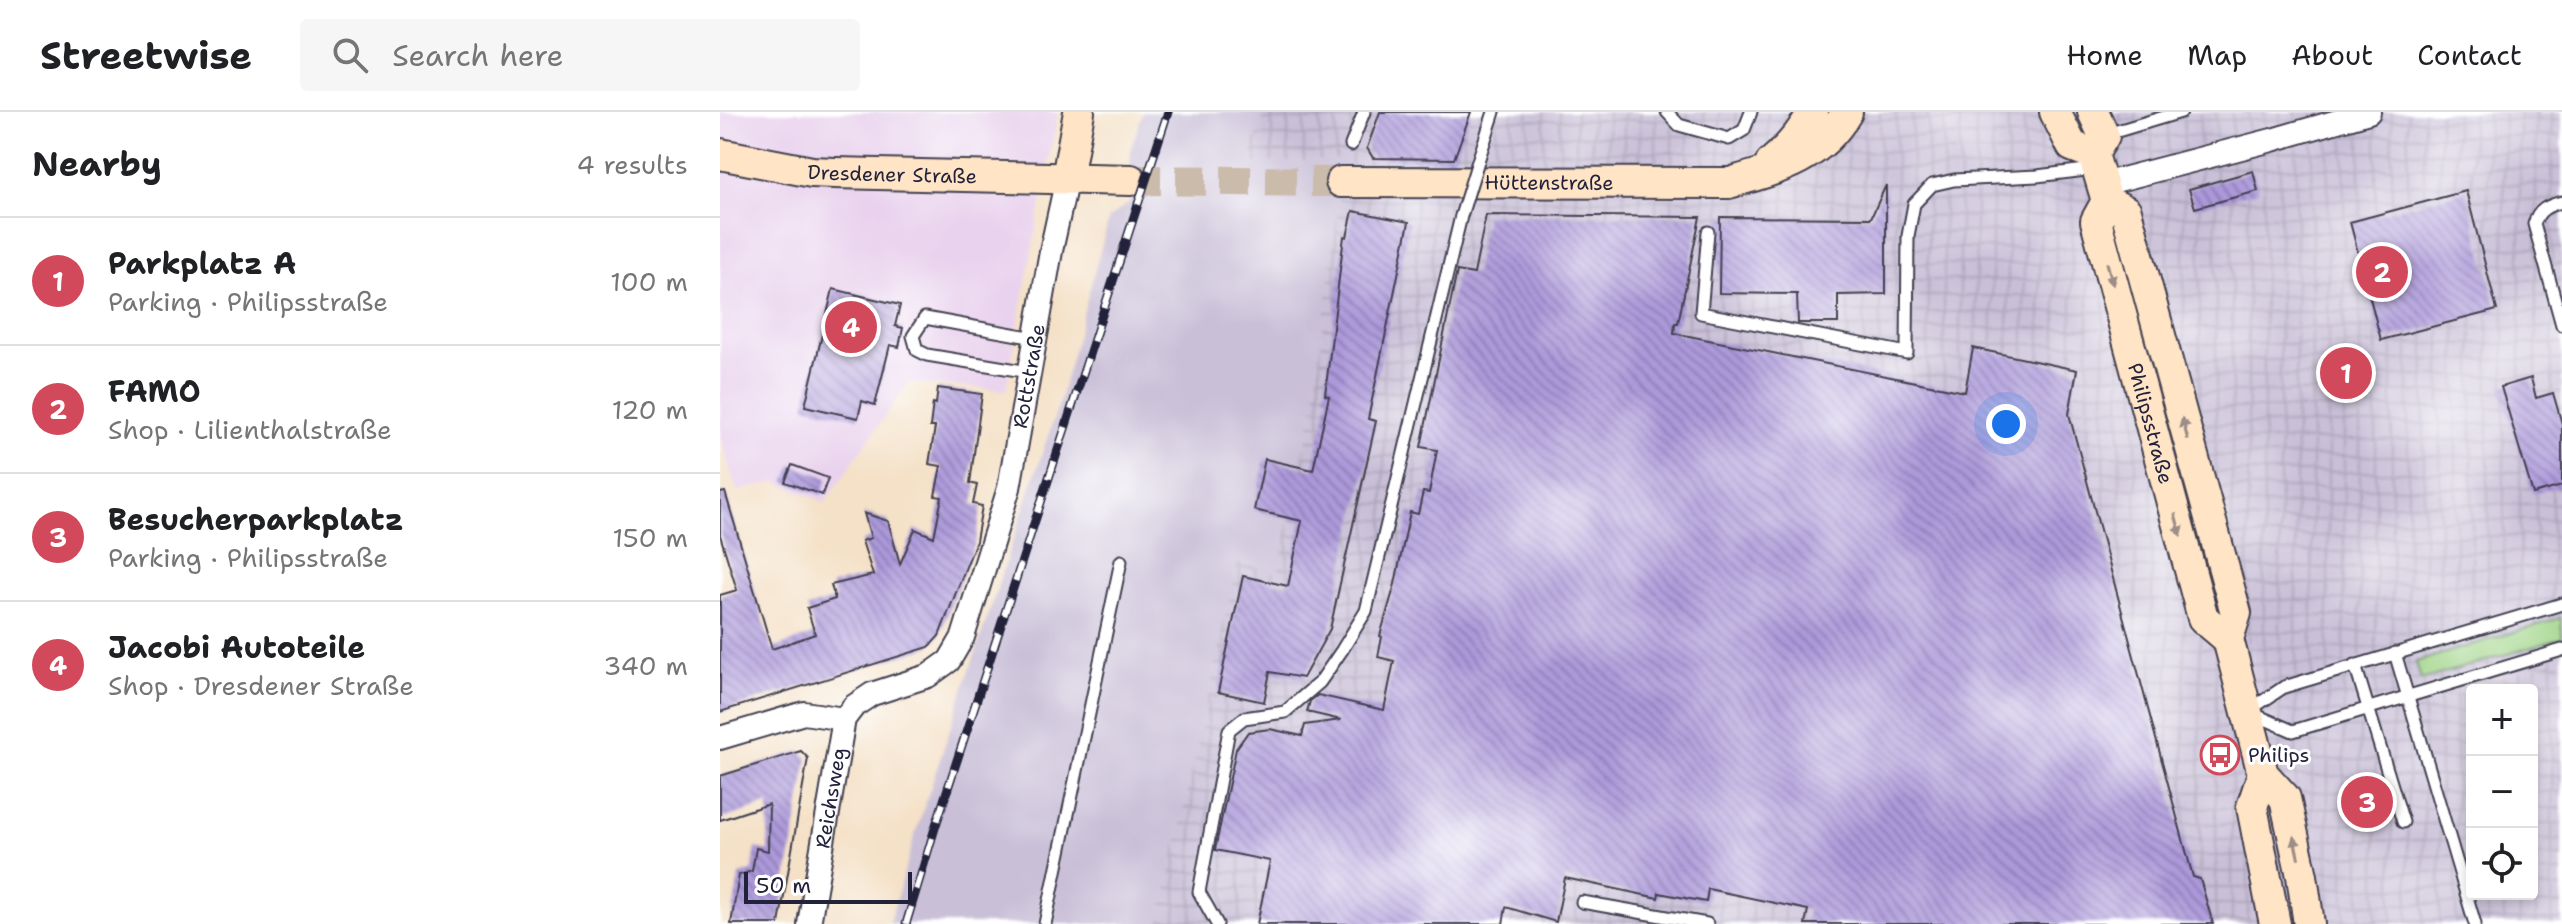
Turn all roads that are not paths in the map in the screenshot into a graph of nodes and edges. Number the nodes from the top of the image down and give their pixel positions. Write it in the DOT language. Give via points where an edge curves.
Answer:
graph roads {
  1 [pos="1079,112"];
  2 [pos="1364,112"];
  3 [pos="1494,112"];
  4 [pos="1667,112"];
  5 [pos="1751,112"];
  6 [pos="1813,112"];
  7 [pos="1847,112"];
  8 [pos="2055,112"];
  9 [pos="2181,112"];
  10 [pos="2369,112"];
  11 [pos="2157,115"];
  12 [pos="1351,145"];
  13 [pos="720,154"];
  14 [pos="2100,159"];
  15 [pos="1757,175"];
  16 [pos="1067,178"];
  17 [pos="1131,180"];
  18 [pos="1341,182"];
  19 [pos="2562,202"];
  20 [pos="1708,232"];
  21 [pos="2562,325"];
  22 [pos="1035,338"];
  23 [pos="1029,372"];
  24 [pos="1121,561"];
  25 [pos="2562,604"];
  26 [pos="2562,650"];
  27 [pos="2395,653"];
  28 [pos="2355,665"];
  29 [pos="2408,698"];
  30 [pos="2368,709"];
  31 [pos="2247,711"];
  32 [pos="844,719"];
  33 [pos="720,738"];
  34 [pos="2263,774"];
  35 [pos="2403,822"];
  36 [pos="1582,902"];
  37 [pos="809,924"];
  38 [pos="1045,924"];
  39 [pos="1217,924"];
  40 [pos="1707,924"];
  41 [pos="2275,924"];
  42 [pos="2309,924"];
  43 [pos="2475,924"];
  1 -- 16 [label="street, Rottstraße"];
  2 -- 12 [label="lane"];
  3 -- 39 [label="lane, bridge" via="1461,216 1366,611 1320,682 1285,712 1244,718 1229,730 1199,892"];
  4 -- 5 [label="lane" via="1679,125 1729,139 1744,130"];
  6 -- 15 [label="street, Hüttenstraße" via="1786,151"];
  7 -- 15 [label="street, Hüttenstraße" via="1815,150"];
  8 -- 14 [label="street" via="2072,146"];
  9 -- 11 [label="lane"];
  10 -- 14 [label="street" via="2272,140"];
  11 -- 14 [label="lane"];
  13 -- 16 [label="street, Dresdener Straße" via="812,172"];
  14 -- 20 [label="lane" via="2037,176 1932,185 1914,204 1908,236 1907,353 1701,313"];
  14 -- 31 [label="street, Philipsstraße" via="2096,221 2203,618 2228,639"];
  15 -- 18 [label="street, Hüttenstraße" via="1729,183"];
  16 -- 17 [label="street"];
  16 -- 22 [label="street, Rottstraße"];
  19 -- 21 [label="lane" via="2544,207 2534,224"];
  22 -- 23 [label="street, Rottstraße"];
  22 -- 23 [label="lane" via="925,318 913,336 917,350 927,355"];
  23 -- 32 [label="street, Rottstraße" via="1009,488 963,637 949,661 928,676 872,694"];
  24 -- 38 [label="lane"];
  25 -- 27 [label="lane"];
  26 -- 29 [label="lane"];
  27 -- 28 [label="lane"];
  27 -- 29 [label="lane"];
  28 -- 30 [label="lane"];
  28 -- 31 [label="lane" via="2284,687"];
  29 -- 30 [label="lane"];
  29 -- 43 [label="lane"];
  30 -- 31 [label="lane" via="2293,731"];
  30 -- 35 [label="lane"];
  31 -- 34 [label="street, Philipsstraße"];
  32 -- 33 [label="street" via="804,713"];
  32 -- 37 [label="street, Reichsweg"];
  34 -- 41 [label="street, Philipsstraße" via="2252,807"];
  42 -- 34 [label="street, Philipsstraße, one-way" via="2285,798"];
  36 -- 40 [label="lane"];
}
